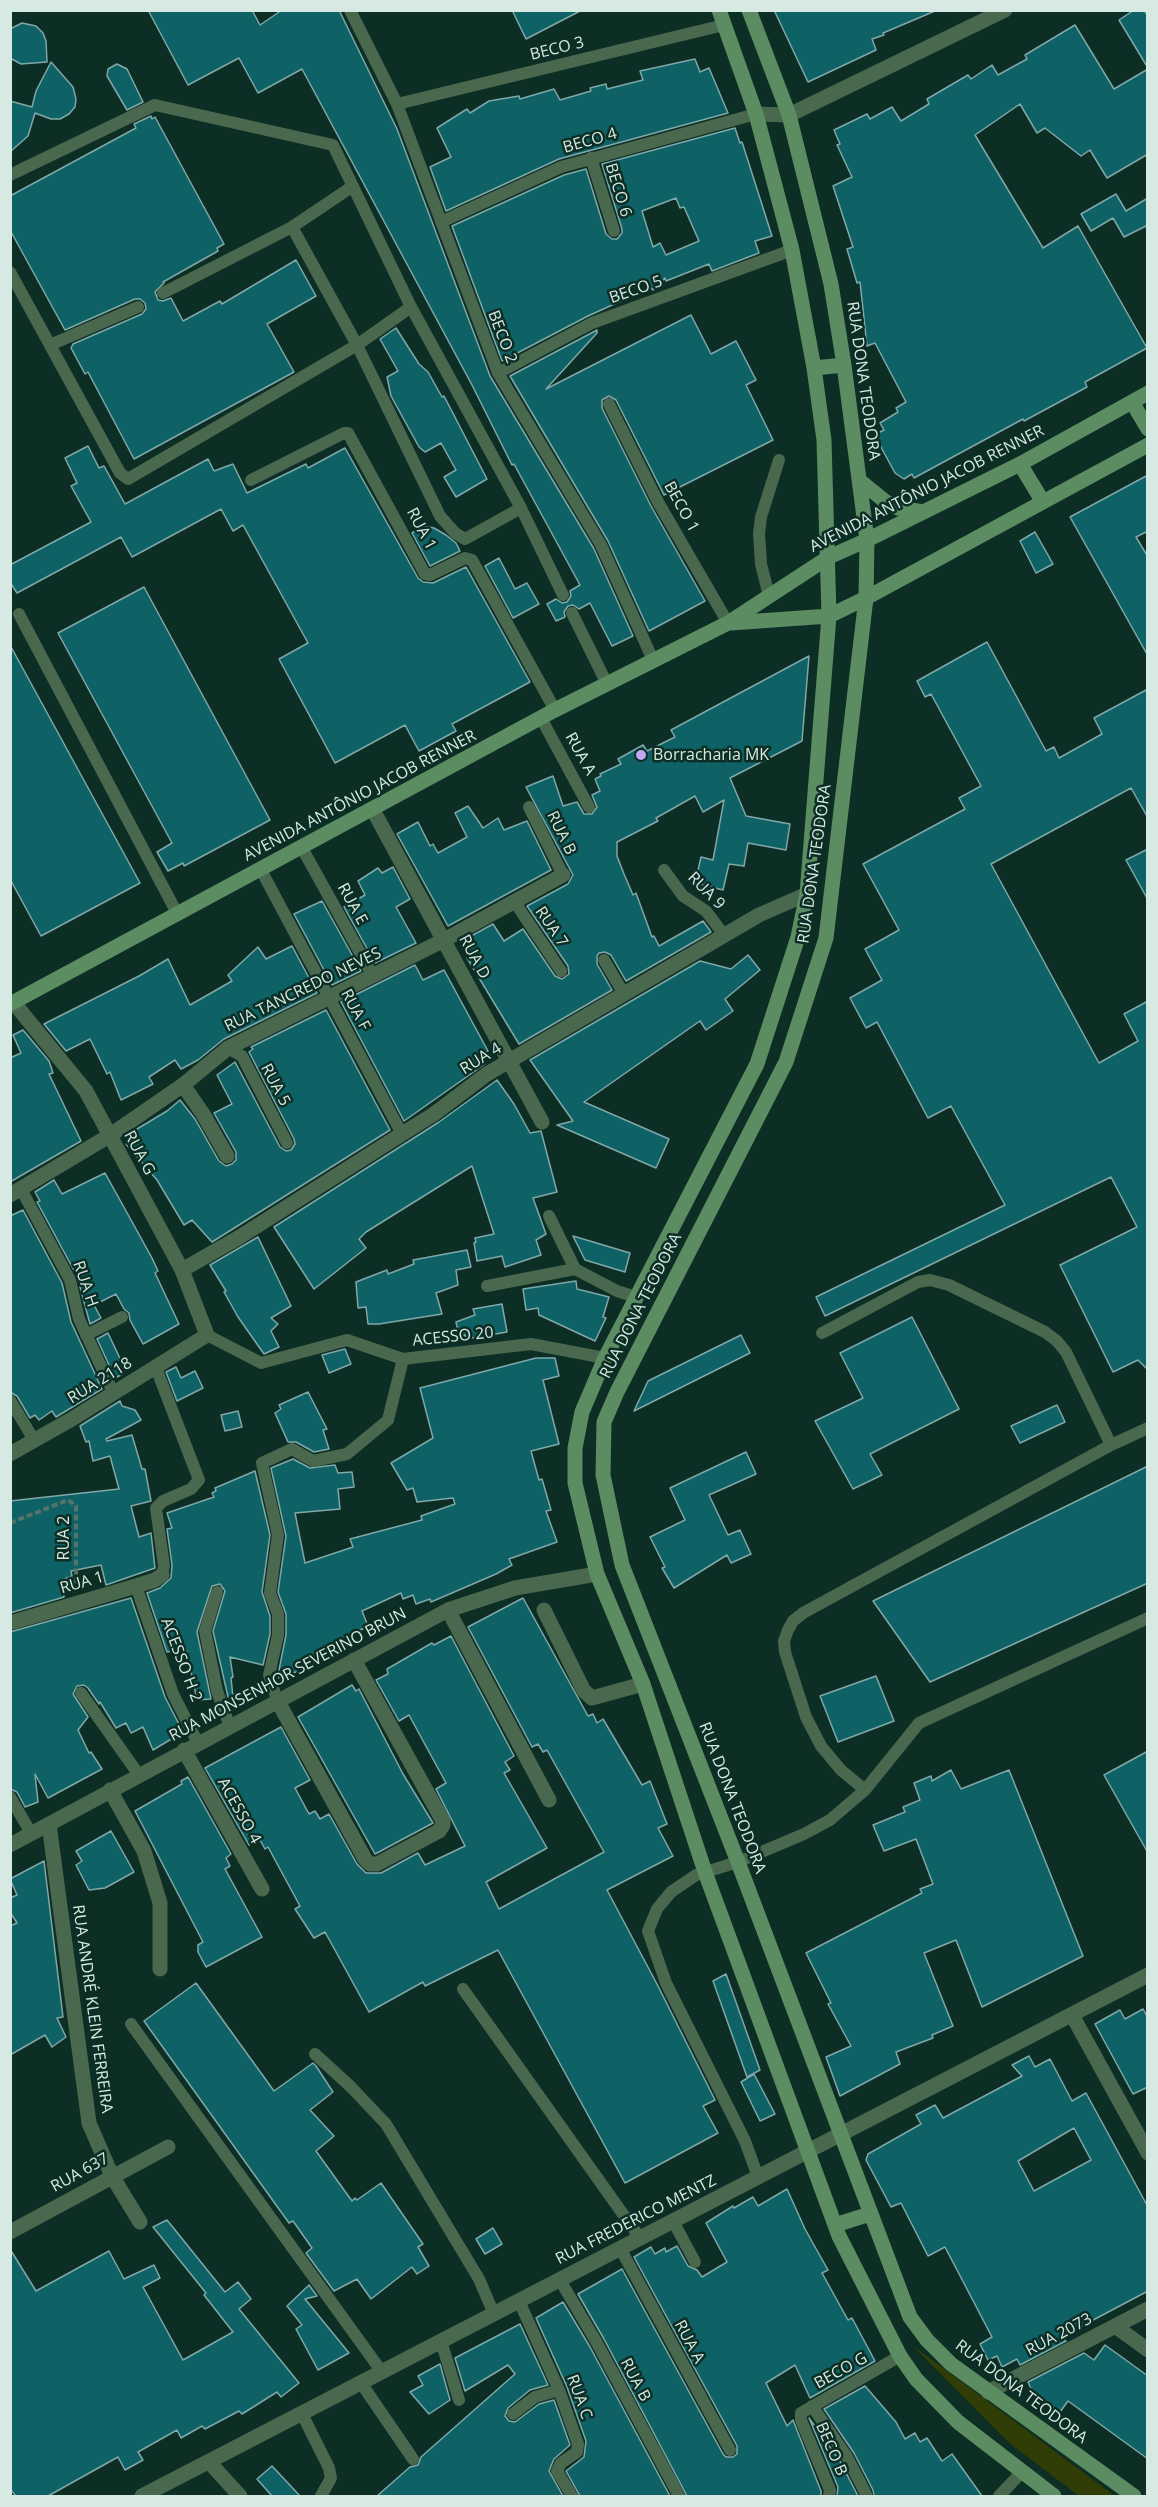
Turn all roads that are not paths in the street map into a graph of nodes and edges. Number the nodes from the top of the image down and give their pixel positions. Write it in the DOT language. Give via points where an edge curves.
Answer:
graph roads {
  1 [pos="350,10"];
  2 [pos="749,10"];
  3 [pos="1005,10"];
  4 [pos="722,18"];
  5 [pos="397,104"];
  6 [pos="756,114"];
  7 [pos="789,115"];
  8 [pos="591,158"];
  9 [pos="10,174"];
  10 [pos="353,186"];
  11 [pos="441,222"];
  12 [pos="292,227"];
  13 [pos="614,231"];
  14 [pos="792,250"];
  15 [pos="10,272"];
  16 [pos="163,293"];
  17 [pos="138,307"];
  18 [pos="411,307"];
  19 [pos="50,345"];
  20 [pos="357,345"];
  21 [pos="844,365"];
  22 [pos="814,368"];
  23 [pos="498,373"];
  24 [pos="1148,393"];
  25 [pos="1131,402"];
  26 [pos="609,404"];
  27 [pos="1148,429"];
  28 [pos="1148,445"];
  29 [pos="778,460"];
  30 [pos="1020,464"];
  31 [pos="251,480"];
  32 [pos="860,481"];
  33 [pos="1042,502"];
  34 [pos="522,508"];
  35 [pos="924,512"];
  36 [pos="867,540"];
  37 [pos="829,556"];
  38 [pos="563,594"];
  39 [pos="769,596"];
  40 [pos="866,598"];
  41 [pos="572,613"];
  42 [pos="19,614"];
  43 [pos="829,616"];
  44 [pos="728,623"];
  45 [pos="653,660"];
  46 [pos="607,684"];
  47 [pos="548,714"];
  48 [pos="529,807"];
  49 [pos="590,807"];
  50 [pos="373,810"];
  51 [pos="302,848"];
  52 [pos="261,870"];
  53 [pos="664,870"];
  54 [pos="562,874"];
  55 [pos="807,894"];
  56 [pos="514,902"];
  57 [pos="178,915"];
  58 [pos="724,935"];
  59 [pos="444,940"];
  60 [pos="604,960"];
  61 [pos="561,971"];
  62 [pos="373,976"];
  63 [pos="624,994"];
  64 [pos="330,998"];
  65 [pos="12,1004"];
  66 [pos="228,1048"];
  67 [pos="509,1062"];
  68 [pos="183,1085"];
  69 [pos="542,1122"];
  70 [pos="402,1134"];
  71 [pos="109,1136"];
  72 [pos="287,1143"];
  73 [pos="227,1156"];
  74 [pos="16,1192"];
  75 [pos="549,1216"];
  76 [pos="575,1269"];
  77 [pos="182,1270"];
  78 [pos="487,1286"];
  79 [pos="636,1297"];
  80 [pos="122,1317"];
  81 [pos="822,1333"];
  82 [pos="86,1335"];
  83 [pos="207,1335"];
  84 [pos="605,1358"];
  85 [pos="402,1359"];
  86 [pos="156,1368"];
  87 [pos="113,1392"];
  88 [pos="10,1400"];
  89 [pos="1148,1428"];
  90 [pos="34,1440"];
  91 [pos="1111,1445"];
  92 [pos="10,1454"];
  93 [pos="597,1574"];
  94 [pos="162,1575"];
  95 [pos="136,1586"];
  96 [pos="217,1592"];
  97 [pos="448,1610"];
  98 [pos="544,1610"];
  99 [pos="1146,1620"];
  100 [pos="10,1623"];
  101 [pos="354,1660"];
  102 [pos="643,1684"];
  103 [pos="81,1693"];
  104 [pos="277,1700"];
  105 [pos="230,1727"];
  106 [pos="191,1746"];
  107 [pos="139,1775"];
  108 [pos="110,1790"];
  109 [pos="865,1790"];
  110 [pos="10,1797"];
  111 [pos="549,1800"];
  112 [pos="49,1824"];
  113 [pos="32,1833"];
  114 [pos="10,1845"];
  115 [pos="738,1862"];
  116 [pos="705,1872"];
  117 [pos="262,1889"];
  118 [pos="160,1969"];
  119 [pos="1148,1975"];
  120 [pos="464,1989"];
  121 [pos="1071,2015"];
  122 [pos="131,2024"];
  123 [pos="315,2054"];
  124 [pos="840,2134"];
  125 [pos="168,2148"];
  126 [pos="808,2151"];
  127 [pos="1148,2153"];
  128 [pos="112,2176"];
  129 [pos="758,2177"];
  130 [pos="870,2214"];
  131 [pos="673,2221"];
  132 [pos="140,2222"];
  133 [pos="835,2226"];
  134 [pos="10,2232"];
  135 [pos="640,2238"];
  136 [pos="620,2248"];
  137 [pos="695,2262"];
  138 [pos="560,2280"];
  139 [pos="519,2301"];
  140 [pos="1148,2309"];
  141 [pos="494,2314"];
  142 [pos="1115,2326"];
  143 [pos="441,2341"];
  144 [pos="1148,2350"];
  145 [pos="900,2356"];
  146 [pos="382,2372"];
  147 [pos="361,2383"];
  148 [pos="559,2390"];
  149 [pos="988,2392"];
  150 [pos="459,2400"];
  151 [pos="812,2406"];
  152 [pos="302,2414"];
  153 [pos="513,2414"];
  154 [pos="800,2415"];
  155 [pos="730,2450"];
  156 [pos="413,2459"];
  157 [pos="209,2462"];
  158 [pos="1021,2473"];
  159 [pos="866,2494"];
  160 [pos="142,2496"];
  161 [pos="240,2496"];
  162 [pos="321,2496"];
  163 [pos="572,2496"];
  164 [pos="679,2496"];
  165 [pos="829,2496"];
  166 [pos="999,2496"];
  167 [pos="1054,2496"];
  168 [pos="1134,2496"];
  1 -- 5 [label="lane, BECO 2"];
  2 -- 7 [label="main road, RUA DONA TEODORA"];
  3 -- 7 [label="street"];
  4 -- 5 [label="lane, BECO 3"];
  4 -- 6 [label="main road, RUA DONA TEODORA"];
  5 -- 11 [label="lane, BECO 2"];
  6 -- 7 [label="street"];
  6 -- 8 [label="lane, BECO 4"];
  6 -- 14 [label="main road, RUA DONA TEODORA"];
  7 -- 21 [label="main road, RUA DONA TEODORA" via="831,284"];
  8 -- 11 [label="lane, BECO 4" via="561,167"];
  8 -- 13 [label="lane, BECO 6"];
  9 -- 10 [label="lane" via="155,105 330,144"];
  10 -- 12 [label="lane"];
  10 -- 18 [label="lane"];
  11 -- 23 [label="lane, BECO 2"];
  12 -- 16 [label="lane"];
  12 -- 20 [label="lane"];
  14 -- 22 [label="main road, RUA DONA TEODORA"];
  14 -- 23 [label="lane, BECO 5" via="592,322"];
  15 -- 19 [label="lane"];
  17 -- 19 [label="lane"];
  18 -- 20 [label="lane"];
  18 -- 34 [label="lane"];
  19 -- 20 [label="lane" via="120,473 128,479"];
  20 -- 34 [label="lane" via="440,516 455,533 469,538"];
  21 -- 22 [label="main road"];
  21 -- 32 [label="main road, RUA DONA TEODORA"];
  22 -- 37 [label="main road, RUA DONA TEODORA" via="824,440"];
  23 -- 45 [label="lane, BECO 2" via="601,545"];
  24 -- 25 [label="main road, AVENIDA ANTÔNIO JACOB RENNER"];
  25 -- 27 [label="main road"];
  25 -- 30 [label="main road, AVENIDA ANTÔNIO JACOB RENNER"];
  26 -- 44 [label="lane, BECO 1" via="658,502"];
  28 -- 33 [label="main road, AVENIDA ANTÔNIO JACOB RENNER"];
  29 -- 39 [label="lane" via="759,534"];
  30 -- 33 [label="main road"];
  30 -- 35 [label="main road, AVENIDA ANTÔNIO JACOB RENNER"];
  31 -- 47 [label="lane, RUA 1" via="348,433 425,574 465,558 472,560"];
  32 -- 35 [label="main road" via="898,508"];
  32 -- 36 [label="main road, RUA DONA TEODORA"];
  33 -- 40 [label="main road, AVENIDA ANTÔNIO JACOB RENNER"];
  34 -- 38 [label="lane"];
  35 -- 36 [label="main road, AVENIDA ANTÔNIO JACOB RENNER"];
  36 -- 37 [label="main road, AVENIDA ANTÔNIO JACOB RENNER"];
  36 -- 40 [label="main road, RUA DONA TEODORA"];
  37 -- 39 [label="main road, AVENIDA ANTÔNIO JACOB RENNER"];
  37 -- 43 [label="main road, RUA DONA TEODORA"];
  39 -- 44 [label="main road, AVENIDA ANTÔNIO JACOB RENNER"];
  40 -- 43 [label="main road, AVENIDA ANTÔNIO JACOB RENNER"];
  40 -- 115 [label="main road, RUA DONA TEODORA" via="823,949 786,1062 604,1422 603,1475 622,1565"];
  41 -- 46 [label="lane"];
  42 -- 57 [label="lane"];
  43 -- 44 [label="main road, AVENIDA ANTÔNIO JACOB RENNER"];
  43 -- 55 [label="main road, RUA DONA TEODORA"];
  44 -- 45 [label="main road, AVENIDA ANTÔNIO JACOB RENNER"];
  45 -- 46 [label="main road, AVENIDA ANTÔNIO JACOB RENNER"];
  46 -- 47 [label="main road, AVENIDA ANTÔNIO JACOB RENNER"];
  47 -- 49 [label="lane, RUA A"];
  47 -- 50 [label="main road, AVENIDA ANTÔNIO JACOB RENNER"];
  48 -- 54 [label="lane, RUA B"];
  50 -- 51 [label="main road, AVENIDA ANTÔNIO JACOB RENNER"];
  50 -- 59 [label="street, RUA D"];
  51 -- 52 [label="main road, AVENIDA ANTÔNIO JACOB RENNER"];
  51 -- 62 [label="lane, RUA E"];
  52 -- 57 [label="main road, AVENIDA ANTÔNIO JACOB RENNER"];
  52 -- 64 [label="lane, RUA F"];
  53 -- 58 [label="lane, RUA 9" via="683,896 706,911"];
  54 -- 56 [label="street, RUA TANCREDO NEVES"];
  55 -- 58 [label="street, RUA 4"];
  55 -- 79 [label="main road, RUA DONA TEODORA" via="798,937 757,1064"];
  56 -- 59 [label="street, RUA TANCREDO NEVES"];
  56 -- 61 [label="lane, RUA 7"];
  57 -- 65 [label="main road, AVENIDA ANTÔNIO JACOB RENNER"];
  58 -- 63 [label="street, RUA 4"];
  59 -- 62 [label="street, RUA TANCREDO NEVES"];
  59 -- 67 [label="street, RUA D"];
  60 -- 63 [label="lane"];
  62 -- 64 [label="street, RUA TANCREDO NEVES"];
  63 -- 67 [label="street, RUA 4"];
  64 -- 66 [label="street, RUA TANCREDO NEVES"];
  64 -- 70 [label="lane, RUA F"];
  65 -- 71 [label="street, RUA G" via="86,1091"];
  66 -- 68 [label="street, RUA TANCREDO NEVES"];
  66 -- 72 [label="lane, RUA 5" via="242,1056"];
  67 -- 69 [label="street, RUA D"];
  67 -- 70 [label="street, RUA 4"];
  68 -- 71 [label="street, RUA TANCREDO NEVES"];
  68 -- 73 [label="street"];
  70 -- 77 [label="street, RUA 4"];
  71 -- 74 [label="street, RUA TANCREDO NEVES"];
  71 -- 77 [label="street, RUA G"];
  74 -- 82 [label="lane, RUA H" via="69,1280"];
  75 -- 76 [label="lane"];
  76 -- 78 [label="lane"];
  76 -- 79 [label="lane"];
  77 -- 83 [label="street, RUA G"];
  79 -- 84 [label="main road, RUA DONA TEODORA"];
  80 -- 82 [label="lane"];
  81 -- 91 [label="lane" via="918,1282 930,1280 949,1285 1057,1341"];
  82 -- 87 [label="lane, RUA H"];
  83 -- 85 [label="lane" via="261,1363 347,1340"];
  83 -- 86 [label="street, RUA 2118"];
  84 -- 85 [label="lane, ACESSO 20" via="531,1344"];
  84 -- 93 [label="main road, RUA DONA TEODORA" via="582,1412 574,1448 575,1483"];
  85 -- 104 [label="lane, ACESSO 20" via="388,1420 347,1454 313,1461 292,1449 262,1463 278,1535 270,1593 278,1614 278,1635 269,1675"];
  86 -- 87 [label="street, RUA 2118"];
  86 -- 94 [label="lane" via="198,1474 191,1489 156,1508"];
  87 -- 90 [label="street, RUA 2118"];
  88 -- 90 [label="lane"];
  89 -- 91 [label="lane"];
  90 -- 92 [label="street, RUA 2118"];
  91 -- 109 [label="lane" via="793,1621 784,1641 785,1652 806,1717 828,1754"];
  93 -- 97 [label="street, RUA MONSENHOR SEVERINO BRUN" via="514,1588"];
  93 -- 102 [label="main road, RUA DONA TEODORA"];
  94 -- 95 [label="street, RUA 1"];
  95 -- 100 [label="street, RUA 1"];
  95 -- 106 [label="lane, ACESSO H 2"];
  96 -- 105 [label="lane" via="205,1631 217,1691"];
  97 -- 101 [label="street, RUA MONSENHOR SEVERINO BRUN"];
  97 -- 111 [label="street"];
  98 -- 102 [label="street" via="584,1691 592,1698"];
  99 -- 109 [label="lane" via="919,1723"];
  101 -- 104 [label="street, RUA MONSENHOR SEVERINO BRUN"];
  101 -- 104 [label="street" via="443,1821 439,1831 377,1864 365,1859"];
  102 -- 116 [label="main road, RUA DONA TEODORA"];
  103 -- 107 [label="lane"];
  104 -- 105 [label="street, RUA MONSENHOR SEVERINO BRUN"];
  105 -- 106 [label="street, RUA MONSENHOR SEVERINO BRUN"];
  106 -- 107 [label="street, RUA MONSENHOR SEVERINO BRUN"];
  106 -- 117 [label="street, ACESSO 4"];
  107 -- 108 [label="street, RUA MONSENHOR SEVERINO BRUN"];
  108 -- 112 [label="street, RUA MONSENHOR SEVERINO BRUN"];
  108 -- 118 [label="street" via="144,1851 160,1903"];
  109 -- 115 [label="lane" via="830,1820"];
  110 -- 113 [label="lane"];
  112 -- 113 [label="street, RUA MONSENHOR SEVERINO BRUN"];
  112 -- 128 [label="street, RUA ANDRÉ KLEIN FERREIRA" via="89,2122"];
  113 -- 114 [label="street, RUA MONSENHOR SEVERINO BRUN"];
  115 -- 116 [label="lane"];
  115 -- 124 [label="main road, RUA DONA TEODORA"];
  116 -- 126 [label="main road, RUA DONA TEODORA"];
  116 -- 129 [label="lane" via="671,1892 657,1909 648,1930 666,1983 745,2141"];
  119 -- 121 [label="street, RUA FREDERICO MENTZ"];
  120 -- 135 [label="lane"];
  121 -- 124 [label="street, RUA FREDERICO MENTZ"];
  121 -- 127 [label="street"];
  122 -- 146 [label="lane"];
  123 -- 141 [label="lane" via="386,2124 479,2279"];
  124 -- 126 [label="street, RUA FREDERICO MENTZ"];
  124 -- 130 [label="main road, RUA DONA TEODORA"];
  125 -- 128 [label="street, RUA 637"];
  126 -- 129 [label="street, RUA FREDERICO MENTZ"];
  126 -- 133 [label="main road, RUA DONA TEODORA"];
  128 -- 132 [label="street, RUA ANDRÉ KLEIN FERREIRA"];
  128 -- 134 [label="street, RUA 637"];
  129 -- 131 [label="street, RUA FREDERICO MENTZ"];
  130 -- 133 [label="main road"];
  130 -- 149 [label="main road, RUA DONA TEODORA" via="910,2317 937,2351"];
  131 -- 135 [label="street, RUA FREDERICO MENTZ"];
  131 -- 137 [label="lane"];
  133 -- 145 [label="main road, RUA DONA TEODORA"];
  135 -- 136 [label="street, RUA FREDERICO MENTZ"];
  136 -- 138 [label="street, RUA FREDERICO MENTZ"];
  136 -- 155 [label="lane, RUA A"];
  138 -- 139 [label="street, RUA FREDERICO MENTZ"];
  138 -- 164 [label="lane, RUA B"];
  139 -- 141 [label="street, RUA FREDERICO MENTZ"];
  139 -- 148 [label="lane, RUA C"];
  140 -- 142 [label="street, RUA 2073"];
  141 -- 143 [label="street, RUA FREDERICO MENTZ"];
  142 -- 144 [label="street"];
  142 -- 149 [label="street, RUA 2073"];
  143 -- 146 [label="street, RUA FREDERICO MENTZ"];
  143 -- 150 [label="lane"];
  145 -- 151 [label="lane, BECO G"];
  145 -- 158 [label="main road, RUA DONA TEODORA" via="916,2379 958,2422"];
  146 -- 147 [label="street, RUA FREDERICO MENTZ"];
  147 -- 152 [label="street, RUA FREDERICO MENTZ"];
  147 -- 156 [label="lane"];
  148 -- 153 [label="lane" via="535,2397"];
  148 -- 163 [label="lane, RUA C" via="579,2448 557,2471"];
  149 -- 168 [label="main road, RUA DONA TEODORA"];
  151 -- 154 [label="lane, BECO G"];
  151 -- 159 [label="lane" via="848,2457"];
  152 -- 157 [label="street, RUA FREDERICO MENTZ"];
  152 -- 162 [label="lane" via="329,2468 331,2478"];
  154 -- 165 [label="lane, BECO B"];
  157 -- 160 [label="street, RUA FREDERICO MENTZ"];
  157 -- 161 [label="street"];
  158 -- 166 [label="lane"];
  158 -- 167 [label="main road, RUA DONA TEODORA"];
}
